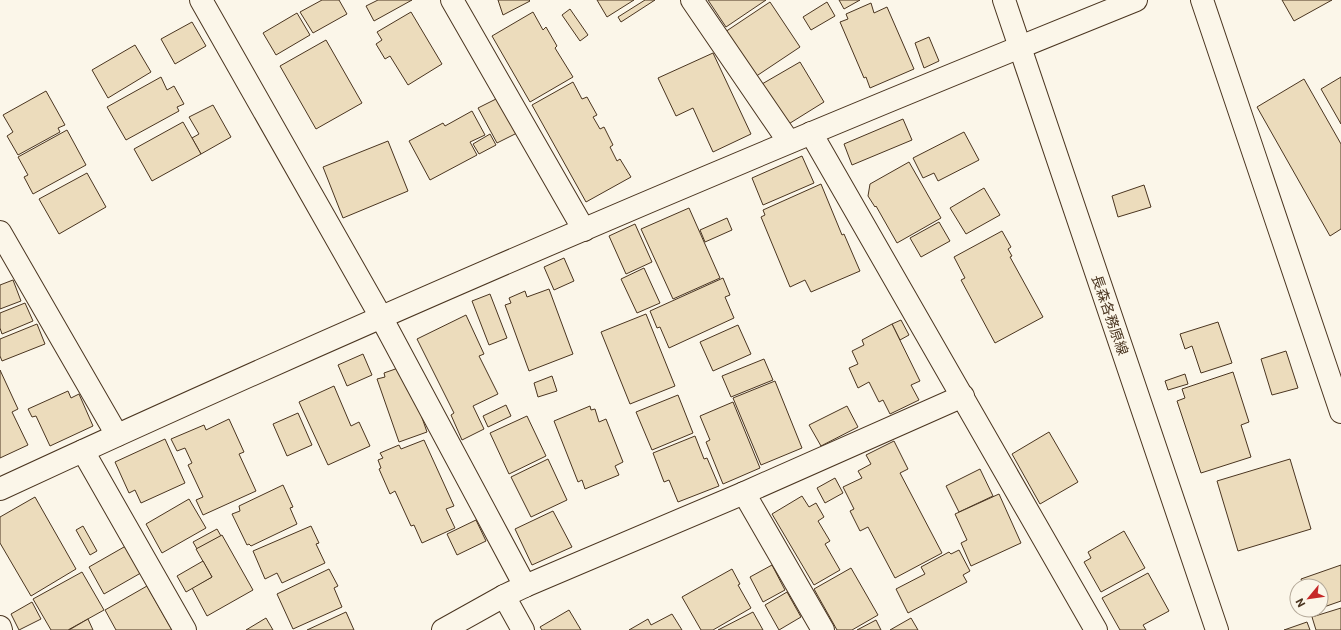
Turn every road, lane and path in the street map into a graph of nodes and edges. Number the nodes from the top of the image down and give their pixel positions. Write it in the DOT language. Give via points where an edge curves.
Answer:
graph roads {
  1 [pos="201,0"];
  2 [pos="452,0"];
  3 [pos="692,0"];
  4 [pos="1004,0"];
  5 [pos="1136,0"];
  6 [pos="1202,0"];
  7 [pos="1020,47"];
  8 [pos="811,133"];
  9 [pos="789,142"];
  10 [pos="584,230"];
  11 [pos="0,232"];
  12 [pos="381,317"];
  13 [pos="963,396"];
  14 [pos="1341,412"];
  15 [pos="117,435"];
  16 [pos="83,451"];
  17 [pos="0,489"];
  18 [pos="744,493"];
  19 [pos="525,586"];
  20 [pos="504,596"];
  21 [pos="185,630"];
  22 [pos="443,630"];
  23 [pos="523,630"];
  24 [pos="823,630"];
  25 [pos="1096,630"];
  26 [pos="1217,630"];
  1 -- 12 [label="street"];
  2 -- 10 [label="street"];
  3 -- 9 [label="street"];
  4 -- 7 [label="street, 長森各務原線"];
  5 -- 7 [label="street"];
  6 -- 14 [label="street"];
  7 -- 8 [label="street"];
  7 -- 26 [label="street, 長森各務原線"];
  8 -- 9 [label="street"];
  8 -- 13 [label="street"];
  9 -- 10 [label="street"];
  10 -- 12 [label="street"];
  11 -- 15 [label="street"];
  12 -- 15 [label="street"];
  12 -- 19 [label="street"];
  13 -- 18 [label="street"];
  13 -- 25 [label="street"];
  15 -- 16 [label="street"];
  16 -- 17 [label="street"];
  16 -- 21 [label="street"];
  18 -- 19 [label="street"];
  18 -- 24 [label="street"];
  19 -- 20 [label="street"];
  20 -- 22 [label="street"];
  20 -- 23 [label="street"];
}
